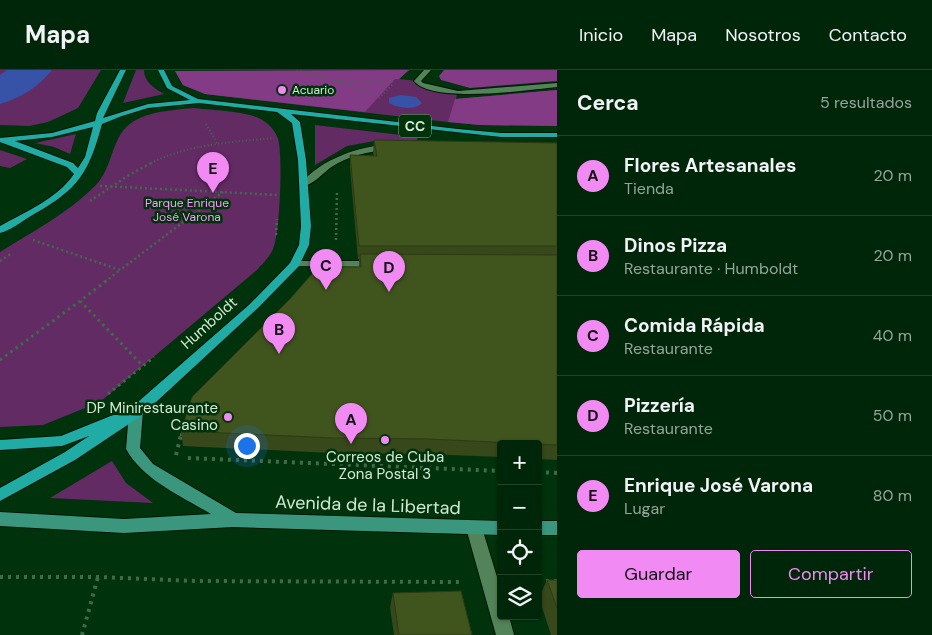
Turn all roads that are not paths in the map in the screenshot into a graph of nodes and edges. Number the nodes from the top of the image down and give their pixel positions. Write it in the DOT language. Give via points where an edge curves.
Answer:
graph roads {
  1 [pos="123,70"];
  2 [pos="161,70"];
  3 [pos="428,70"];
  4 [pos="557,85"];
  5 [pos="198,101"];
  6 [pos="274,110"];
  7 [pos="98,123"];
  8 [pos="557,135"];
  9 [pos="1,140"];
  10 [pos="403,146"];
  11 [pos="78,174"];
  12 [pos="304,184"];
  13 [pos="0,230"];
  14 [pos="295,264"];
  15 [pos="383,264"];
  16 [pos="136,412"];
  17 [pos="0,445"];
  18 [pos="0,495"];
  19 [pos="0,518"];
  20 [pos="233,520"];
  21 [pos="474,528"];
  22 [pos="497,528"];
  23 [pos="542,528"];
  24 [pos="557,528"];
  25 [pos="505,635"];
  1 -- 7 [label="main road"];
  2 -- 5 [label="main road" via="169,87"];
  3 -- 4 [label="street" via="417,81 458,93"];
  5 -- 6 [label="main road, CC"];
  5 -- 7 [label="main road, CC" via="148,106"];
  6 -- 8 [label="main road, CC" via="501,135"];
  6 -- 12 [label="main road, Humboldt" via="296,122"];
  7 -- 9 [label="main road" via="52,135"];
  7 -- 11 [label="main road" via="89,157"];
  9 -- 11 [label="main road" via="70,165"];
  10 -- 12 [label="street" via="356,151 328,164"];
  11 -- 13 [label="main road" via="71,185 49,202"];
  12 -- 14 [label="main road, Humboldt" via="304,244"];
  14 -- 15 [label="street"];
  14 -- 16 [label="main road, Humboldt" via="254,306"];
  16 -- 17 [label="main road" via="62,440"];
  16 -- 18 [label="main road, Humboldt" via="70,456"];
  16 -- 20 [label="main road, Avenida de la Libertad" via="133,449 148,468"];
  19 -- 20 [label="main road, Avenida de la Libertad" via="124,526"];
  20 -- 21 [label="main road, Avenida de la Libertad"];
  21 -- 22 [label="main road, Avenida de la Libertad"];
  21 -- 25 [label="street"];
  23 -- 24 [label="main road"];
}
